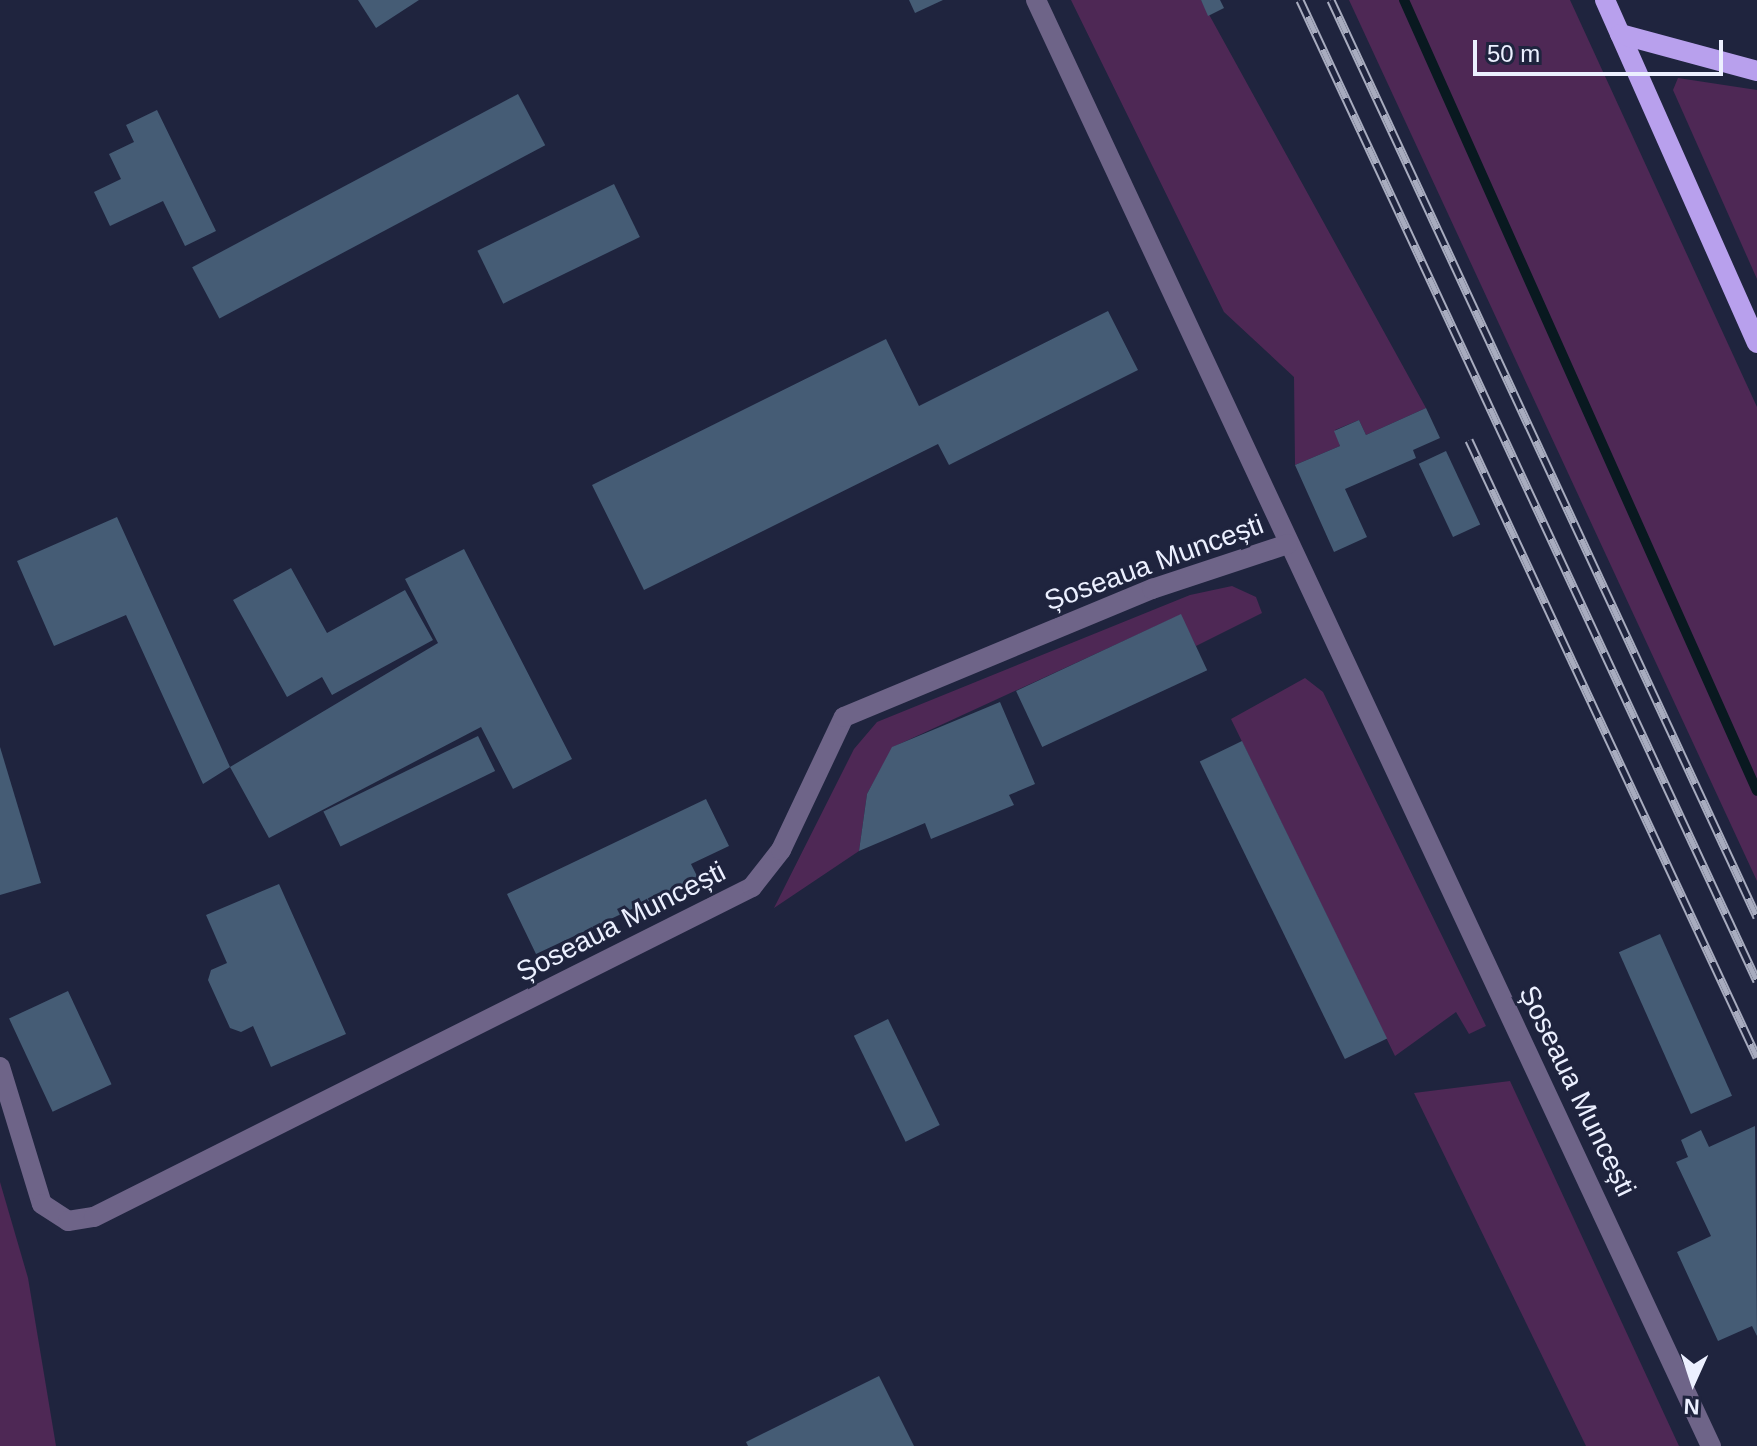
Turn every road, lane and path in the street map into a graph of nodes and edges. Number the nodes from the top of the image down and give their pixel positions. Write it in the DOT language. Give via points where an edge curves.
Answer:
graph roads {
  1 [pos="1036,0"];
  2 [pos="1605,0"];
  3 [pos="1620,34"];
  4 [pos="1757,71"];
  5 [pos="1757,343"];
  6 [pos="1288,544"];
  7 [pos="0,1067"];
  8 [pos="1711,1446"];
  1 -- 6 [label="lane, Șoseaua Muncești"];
  2 -- 3 [label="main road"];
  3 -- 4 [label="main road"];
  3 -- 5 [label="main road"];
  6 -- 7 [label="lane, Șoseaua Muncești" via="1152,589 844,717 781,850 752,887 94,1217 68,1221 42,1204"];
  6 -- 8 [label="lane, Șoseaua Muncești"];
}
